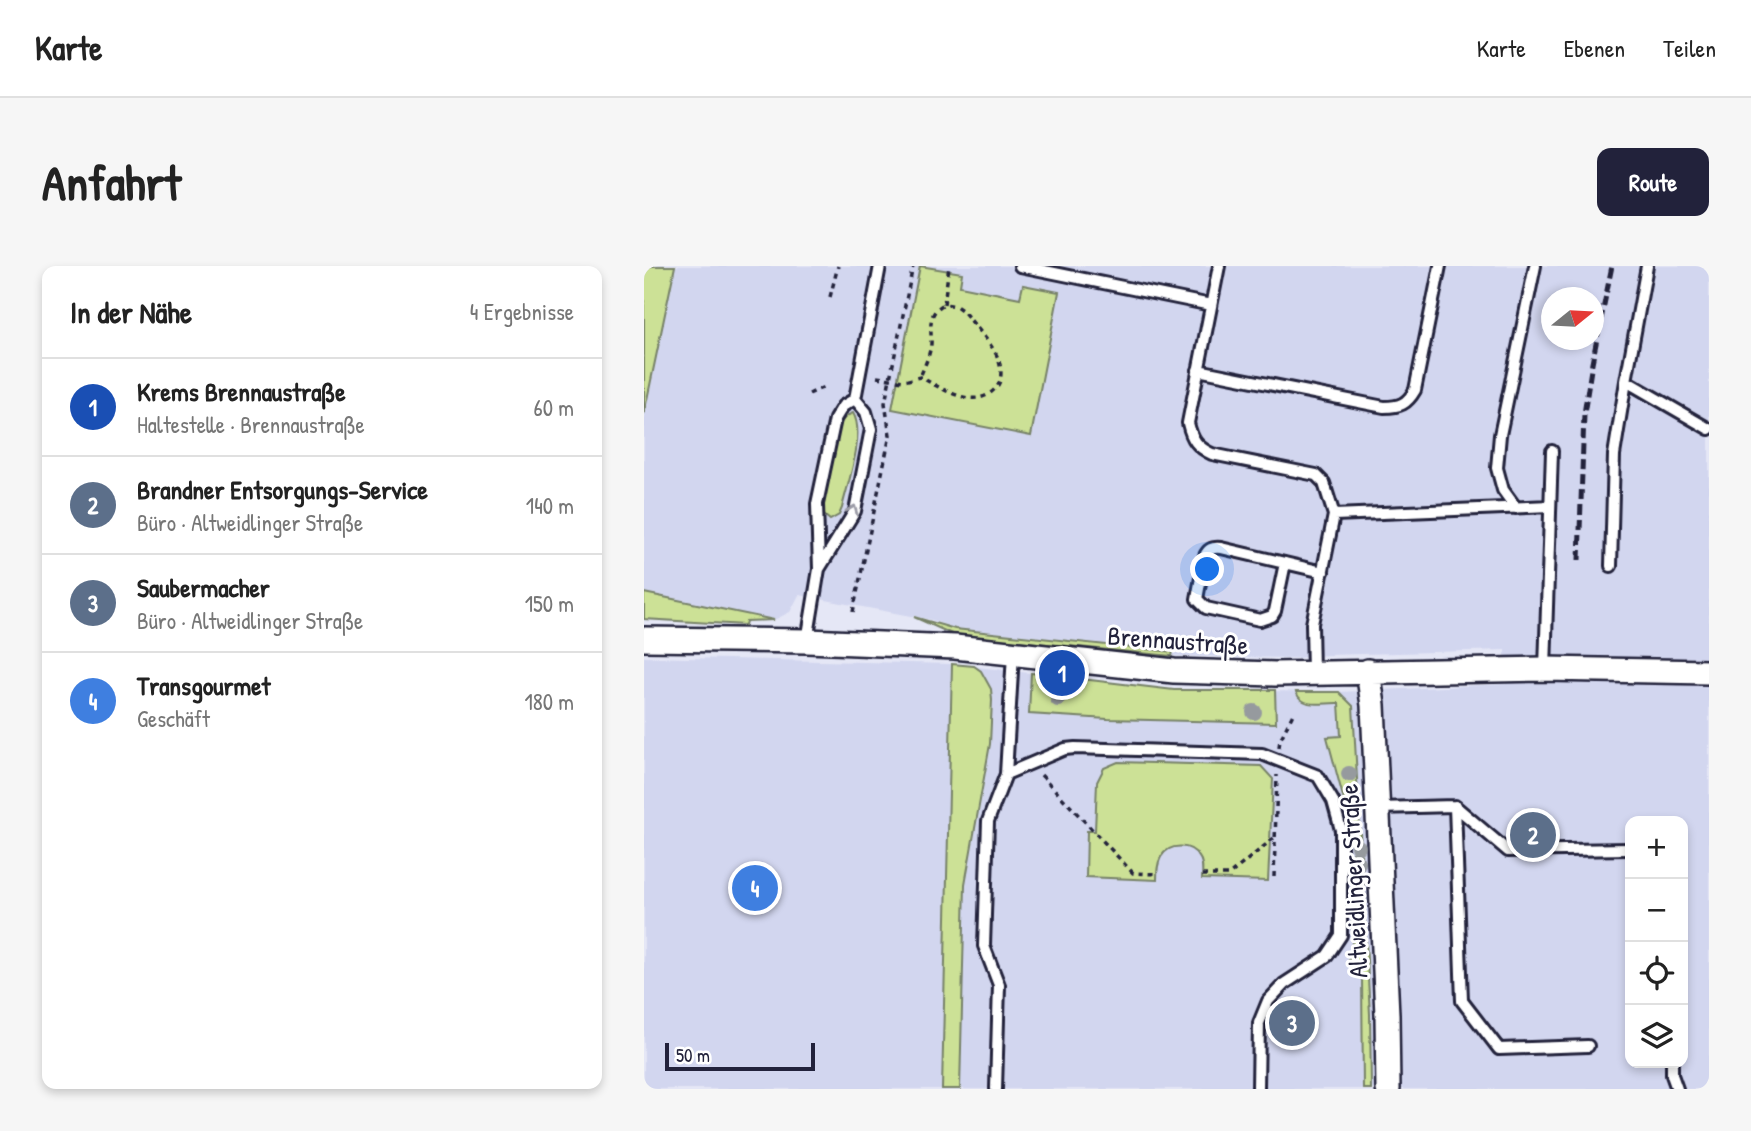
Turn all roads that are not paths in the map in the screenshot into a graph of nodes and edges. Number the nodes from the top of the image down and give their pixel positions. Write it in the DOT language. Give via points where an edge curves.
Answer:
graph roads {
  1 [pos="880,266"];
  2 [pos="1020,266"];
  3 [pos="1219,266"];
  4 [pos="1440,266"];
  5 [pos="1535,266"];
  6 [pos="1647,266"];
  7 [pos="1211,305"];
  8 [pos="1198,370"];
  9 [pos="1626,381"];
  10 [pos="855,399"];
  11 [pos="1709,429"];
  12 [pos="1552,451"];
  13 [pos="1550,506"];
  14 [pos="1516,508"];
  15 [pos="1334,515"];
  16 [pos="1285,563"];
  17 [pos="1611,566"];
  18 [pos="818,569"];
  19 [pos="1322,572"];
  20 [pos="644,639"];
  21 [pos="807,641"];
  22 [pos="1013,654"];
  23 [pos="1545,669"];
  24 [pos="1368,671"];
  25 [pos="1313,672"];
  26 [pos="1708,673"];
  27 [pos="1006,774"];
  28 [pos="1455,806"];
  29 [pos="1378,808"];
  30 [pos="1625,849"];
  31 [pos="1588,1046"];
  32 [pos="1672,1068"];
  33 [pos="996,1089"];
  34 [pos="1258,1089"];
  35 [pos="1388,1089"];
  36 [pos="1677,1089"];
  1 -- 10 [label="lane"];
  2 -- 7 [label="lane"];
  3 -- 7 [label="lane"];
  4 -- 8 [label="lane" via="1415,390 1409,402 1398,407"];
  5 -- 14 [label="lane" via="1497,468 1503,490"];
  6 -- 9 [label="lane"];
  7 -- 8 [label="lane"];
  8 -- 15 [label="lane" via="1188,423 1200,448 1315,475 1324,483"];
  9 -- 11 [label="lane"];
  9 -- 17 [label="lane" via="1614,455"];
  10 -- 18 [label="lane" via="843,406 835,419 817,503"];
  18 -- 10 [label="lane, one-way" via="855,511 871,429 866,412"];
  12 -- 13 [label="lane"];
  13 -- 14 [label="lane"];
  13 -- 23 [label="lane"];
  14 -- 15 [label="lane"];
  15 -- 19 [label="lane"];
  16 -- 16 [label="lane" via="1213,547 1205,556 1197,599 1206,608 1266,620 1275,611"];
  16 -- 19 [label="lane"];
  18 -- 21 [label="lane"];
  19 -- 25 [label="lane" via="1312,624"];
  20 -- 21 [label="street, Brennaustraße"];
  21 -- 22 [label="street, Brennaustraße"];
  22 -- 25 [label="street, Brennaustraße" via="1174,671"];
  22 -- 27 [label="lane"];
  23 -- 24 [label="street, Brennaustraße"];
  23 -- 26 [label="street, Brennaustraße"];
  24 -- 25 [label="street, Brennaustraße"];
  24 -- 29 [label="street, Altweidlinger Straße"];
  27 -- 33 [label="lane" via="988,821 984,946 999,985"];
  27 -- 34 [label="lane" via="1076,748 1262,754 1318,776 1333,801 1341,830 1341,935 1327,956 1283,984 1268,1001 1259,1023"];
  28 -- 29 [label="lane"];
  28 -- 30 [label="lane" via="1507,851"];
  28 -- 31 [label="lane" via="1462,1001 1499,1049"];
  29 -- 35 [label="street, Altweidlinger Straße"];
  32 -- 36 [label="lane"];
}
